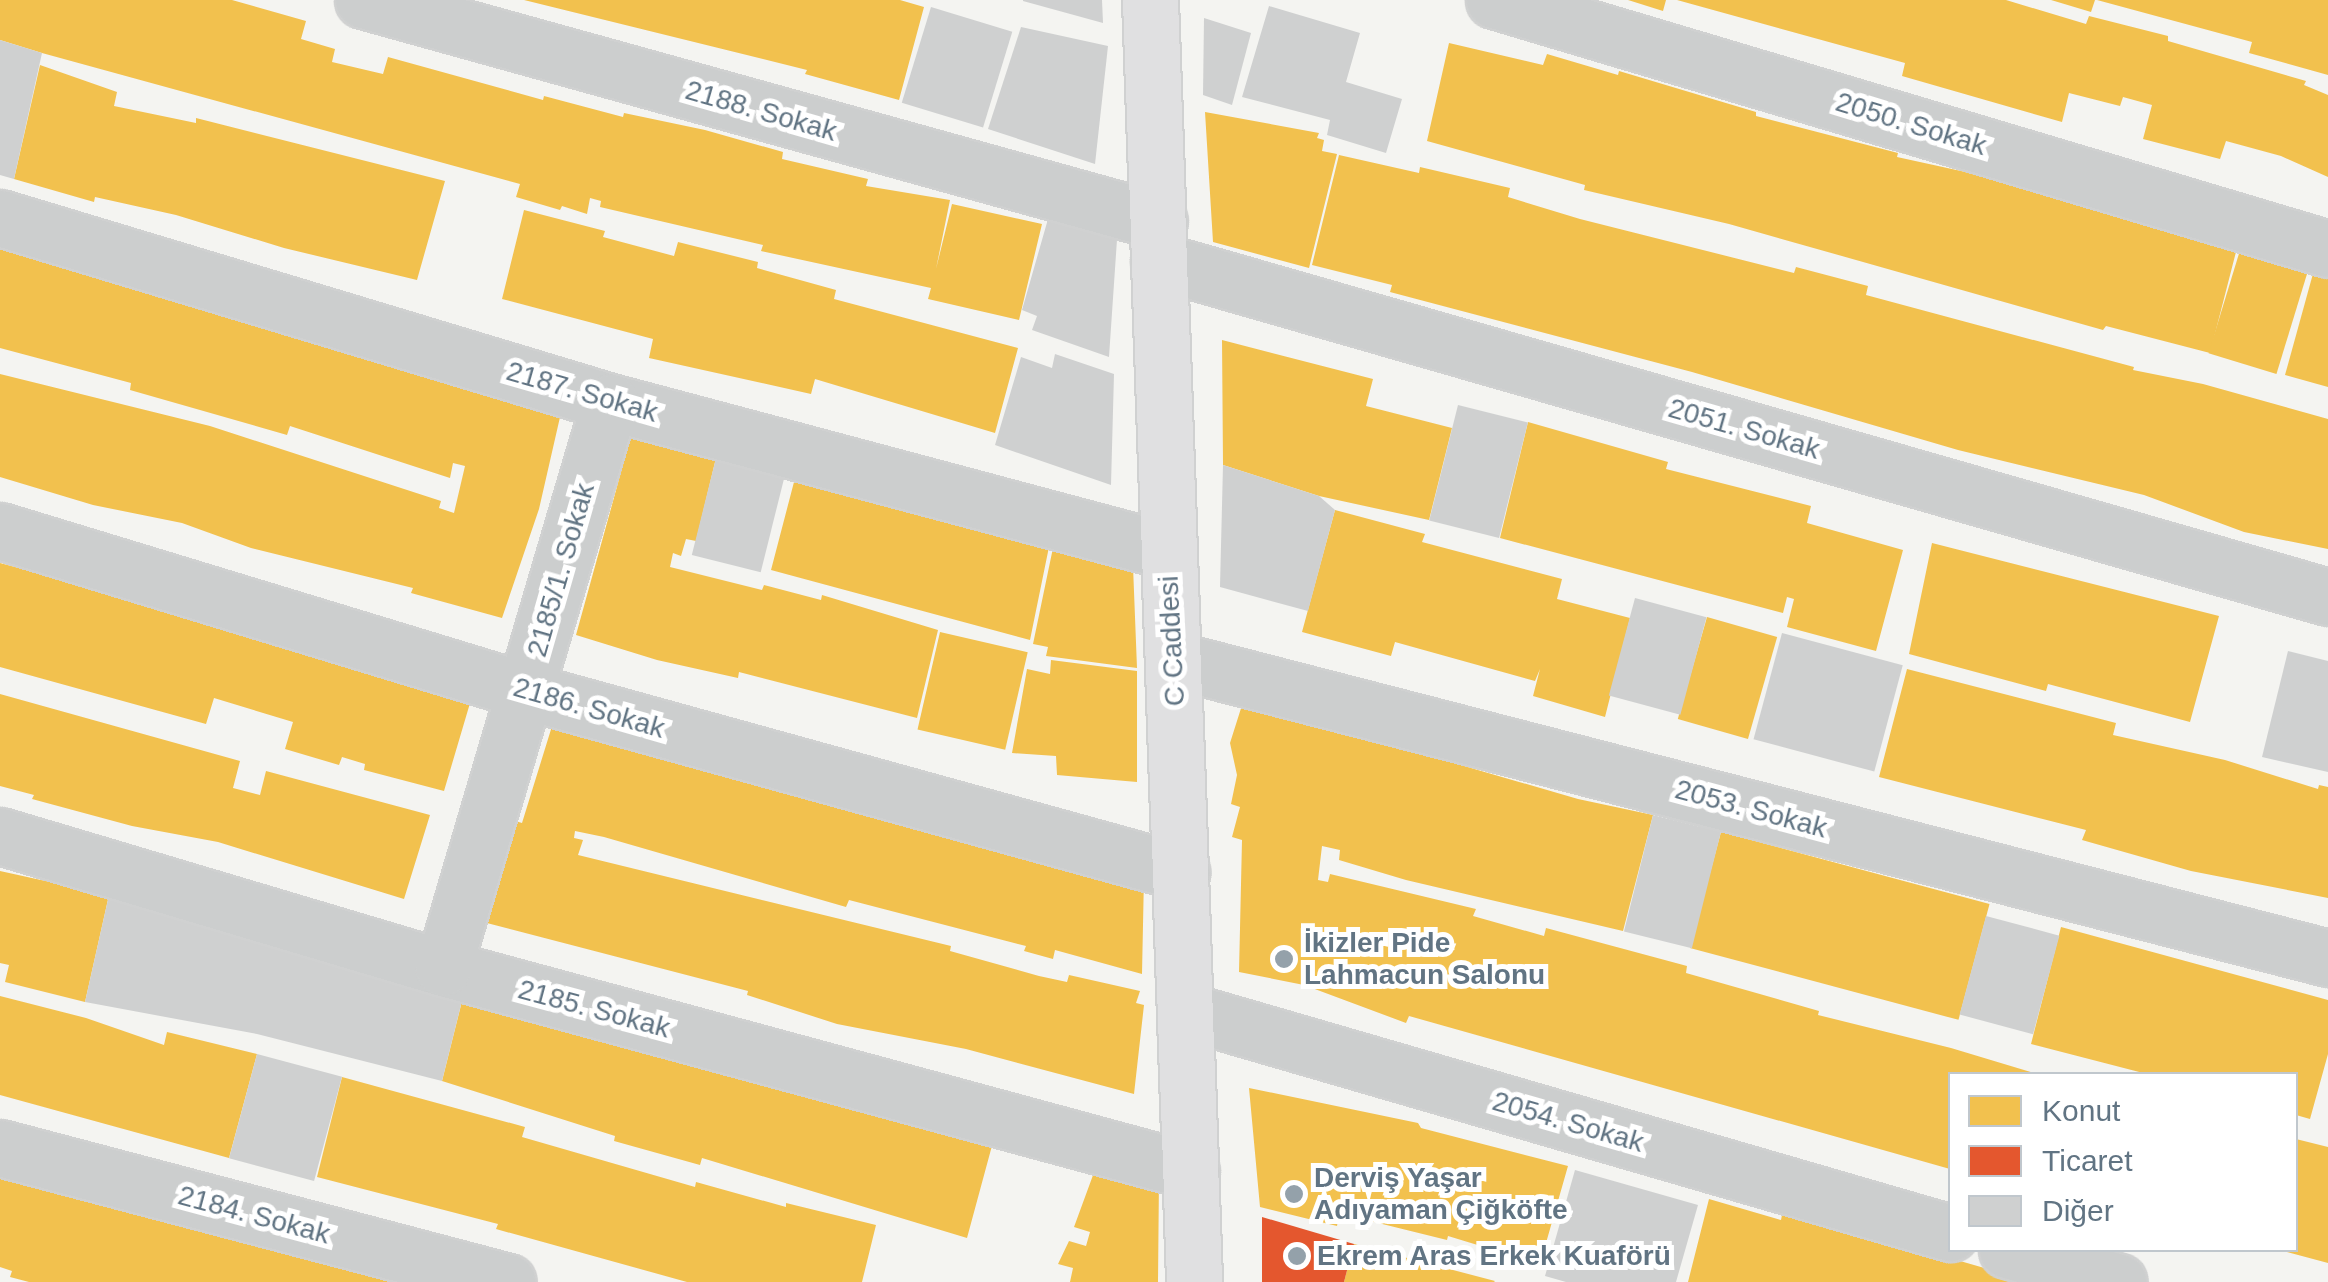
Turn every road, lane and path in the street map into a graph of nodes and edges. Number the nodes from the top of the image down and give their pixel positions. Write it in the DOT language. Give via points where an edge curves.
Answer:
graph roads {
  1 [pos="363,0"];
  2 [pos="1150,0"];
  3 [pos="1494,0"];
  4 [pos="0,218"];
  5 [pos="1159,241"];
  6 [pos="2328,249"];
  7 [pos="610,402"];
  8 [pos="0,530"];
  9 [pos="1168,551"];
  10 [pos="2328,597"];
  11 [pos="1174,660"];
  12 [pos="526,691"];
  13 [pos="0,836"];
  14 [pos="1181,872"];
  15 [pos="2328,958"];
  16 [pos="443,968"];
  17 [pos="1186,1010"];
  18 [pos="0,1148"];
  19 [pos="1190,1172"];
  20 [pos="1948,1232"];
  21 [pos="2014,1252"];
  22 [pos="508,1282"];
  23 [pos="1194,1282"];
  24 [pos="2119,1282"];
  1 -- 5 [label="street, 2188. Sokak"];
  2 -- 5 [label="street, C Caddesi"];
  3 -- 6 [label="street, 2050. Sokak"];
  4 -- 7 [label="street, 2187. Sokak"];
  5 -- 9 [label="street, C Caddesi"];
  5 -- 10 [label="street, 2051. Sokak"];
  7 -- 9 [label="street, 2187. Sokak"];
  7 -- 12 [label="street, 2185/1. Sokak"];
  8 -- 12 [label="street, 2186. Sokak"];
  9 -- 11 [label="street, C Caddesi"];
  11 -- 14 [label="street, C Caddesi"];
  11 -- 15 [label="street, 2053. Sokak"];
  12 -- 14 [label="street, 2186. Sokak"];
  12 -- 16 [label="street, 2185/1. Sokak"];
  13 -- 16 [label="street, 2185. Sokak"];
  14 -- 17 [label="street, C Caddesi"];
  16 -- 19 [label="street, 2185. Sokak"];
  17 -- 19 [label="street, C Caddesi"];
  17 -- 20 [label="street, 2054. Sokak"];
  18 -- 22 [label="street, 2184. Sokak"];
  19 -- 23 [label="street, C Caddesi"];
  21 -- 24 [label="street"];
}
